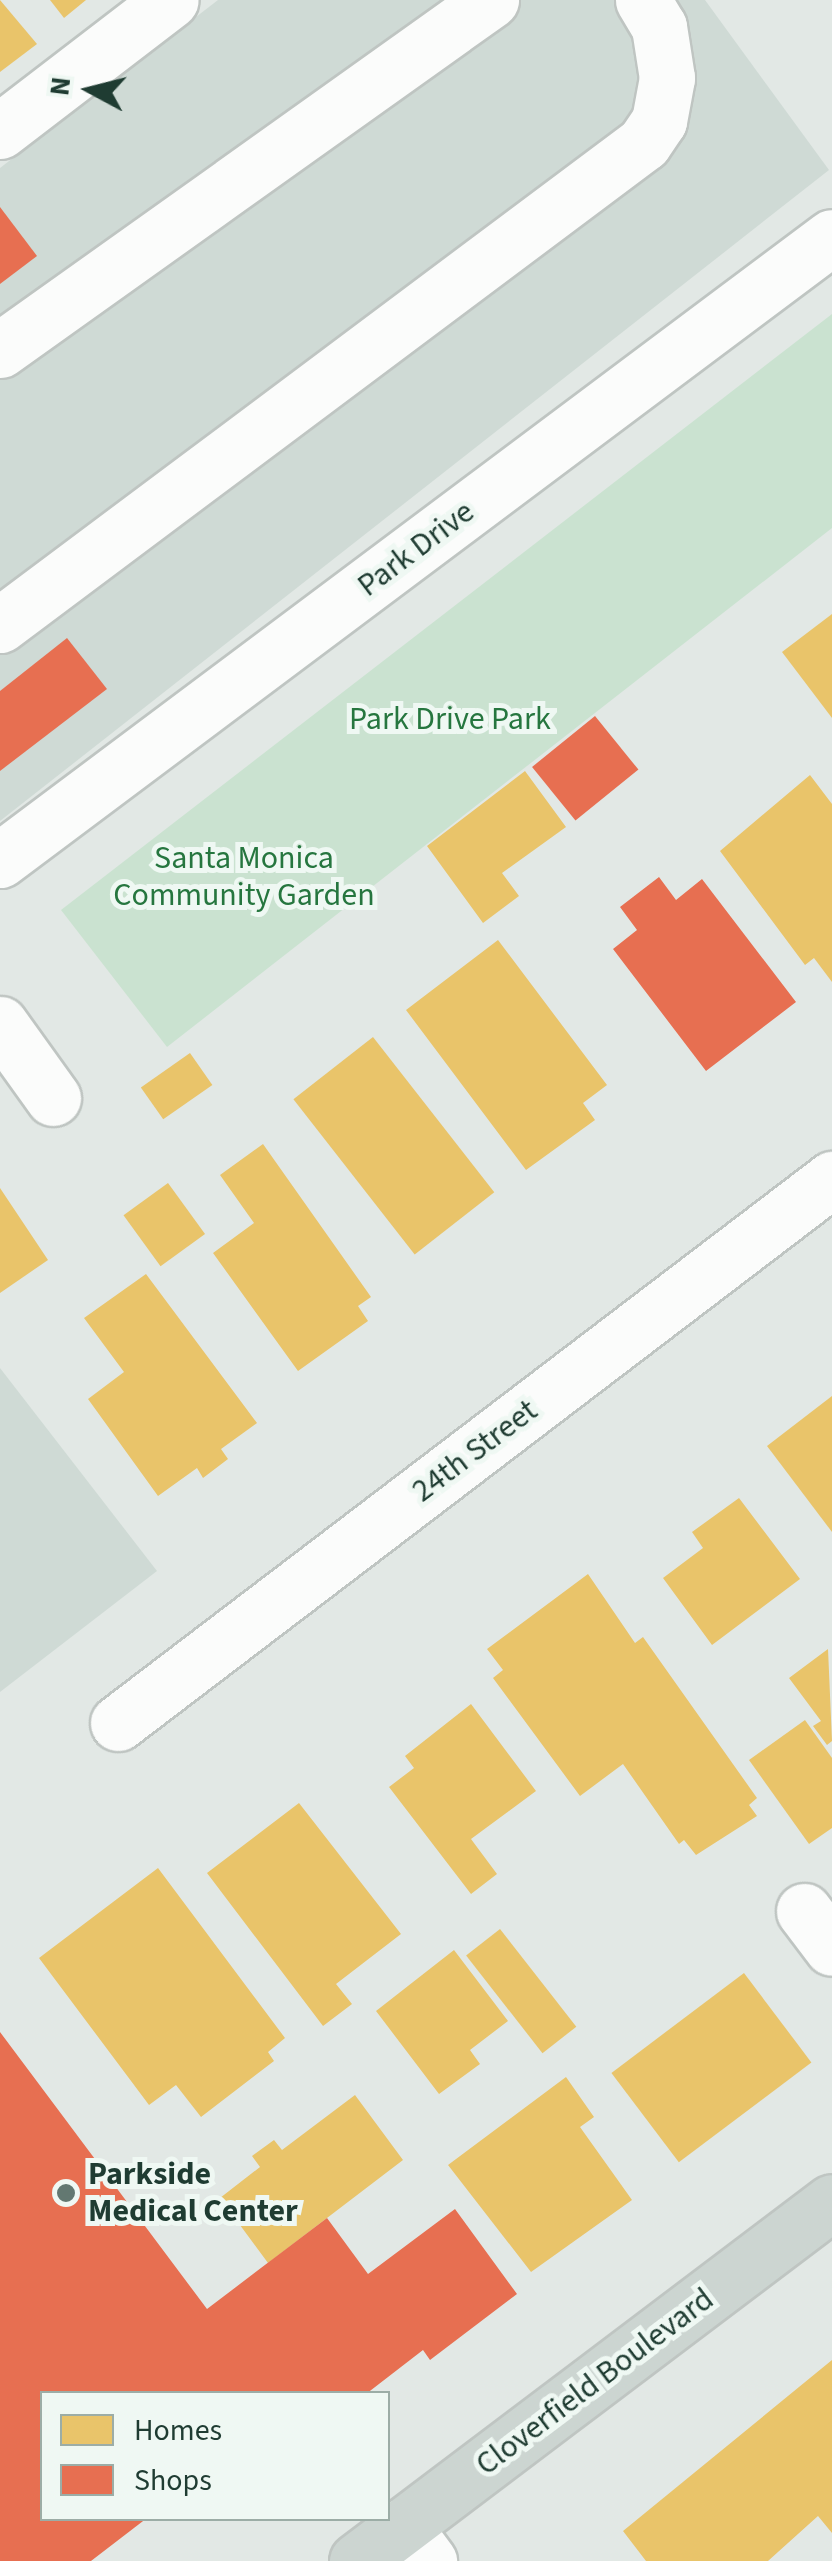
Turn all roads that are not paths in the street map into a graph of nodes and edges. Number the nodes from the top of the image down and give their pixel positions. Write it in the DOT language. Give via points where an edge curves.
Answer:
graph roads {
  1 [pos="171,0"];
  2 [pos="491,0"];
  3 [pos="643,0"];
  4 [pos="0,130"];
  5 [pos="832,236"];
  6 [pos="0,350"];
  7 [pos="0,625"];
  8 [pos="0,860"];
  9 [pos="0,1024"];
  10 [pos="53,1098"];
  11 [pos="832,1179"];
  12 [pos="118,1723"];
  13 [pos="832,2202"];
  14 [pos="416,2544"];
  15 [pos="357,2561"];
  1 -- 4 [label="street"];
  2 -- 6 [label="street"];
  3 -- 7 [label="street" via="658,28 667,78 659,121 644,143"];
  5 -- 8 [label="street, Park Drive"];
  9 -- 10 [label="street"];
  11 -- 12 [label="street, 24th Street"];
  13 -- 14 [label="main road, Cloverfield Boulevard"];
  14 -- 15 [label="main road, Cloverfield Boulevard"];
}
